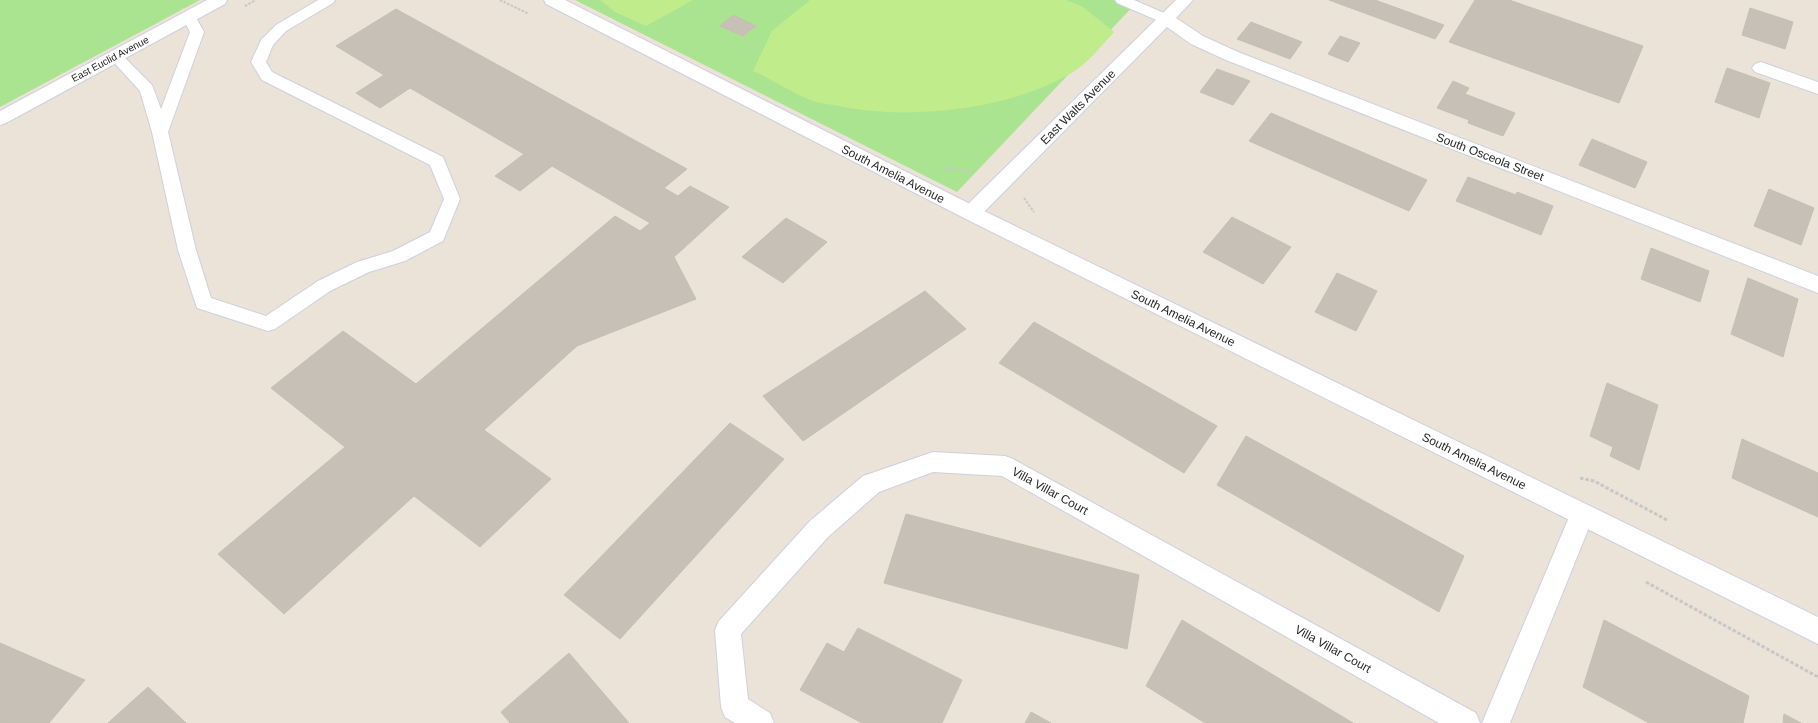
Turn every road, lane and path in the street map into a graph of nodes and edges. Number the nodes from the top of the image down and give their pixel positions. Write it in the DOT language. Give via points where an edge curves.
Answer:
graph roads {
  1 [pos="219,0"];
  2 [pos="328,0"];
  3 [pos="552,0"];
  4 [pos="1122,0"];
  5 [pos="1185,0"];
  6 [pos="189,17"];
  7 [pos="1166,19"];
  8 [pos="115,56"];
  9 [pos="1761,68"];
  10 [pos="1818,88"];
  11 [pos="0,119"];
  12 [pos="160,132"];
  13 [pos="971,213"];
  14 [pos="1818,284"];
  15 [pos="1582,514"];
  16 [pos="1640,579"];
  17 [pos="1818,631"];
  18 [pos="1818,677"];
  19 [pos="760,723"];
  20 [pos="1466,723"];
  21 [pos="1496,723"];
  1 -- 6 [label="street, East Euclid Avenue"];
  2 -- 12 [label="lane" via="281,28 266,43 258,62 268,76 437,161 452,199 437,236 399,256 362,267 324,286 268,324 203,303 187,250"];
  3 -- 13 [label="street, South Amelia Avenue"];
  4 -- 7 [label="lane"];
  5 -- 7 [label="street, East Walts Avenue"];
  6 -- 8 [label="street, East Euclid Avenue"];
  6 -- 12 [label="lane" via="197,32"];
  7 -- 13 [label="street, East Walts Avenue"];
  7 -- 14 [label="street, South Osceola Street" via="1197,40 1232,56"];
  8 -- 11 [label="street, East Euclid Avenue"];
  8 -- 12 [label="lane" via="147,89"];
  9 -- 10 [label="street"];
  13 -- 15 [label="street, South Amelia Avenue"];
  15 -- 17 [label="street, South Amelia Avenue"];
  15 -- 21 [label="street"];
  16 -- 18 [label="path"];
  19 -- 20 [label="street, Villa Villar Court" via="735,706 728,630 819,529 872,484 934,462 1005,466"];
}
